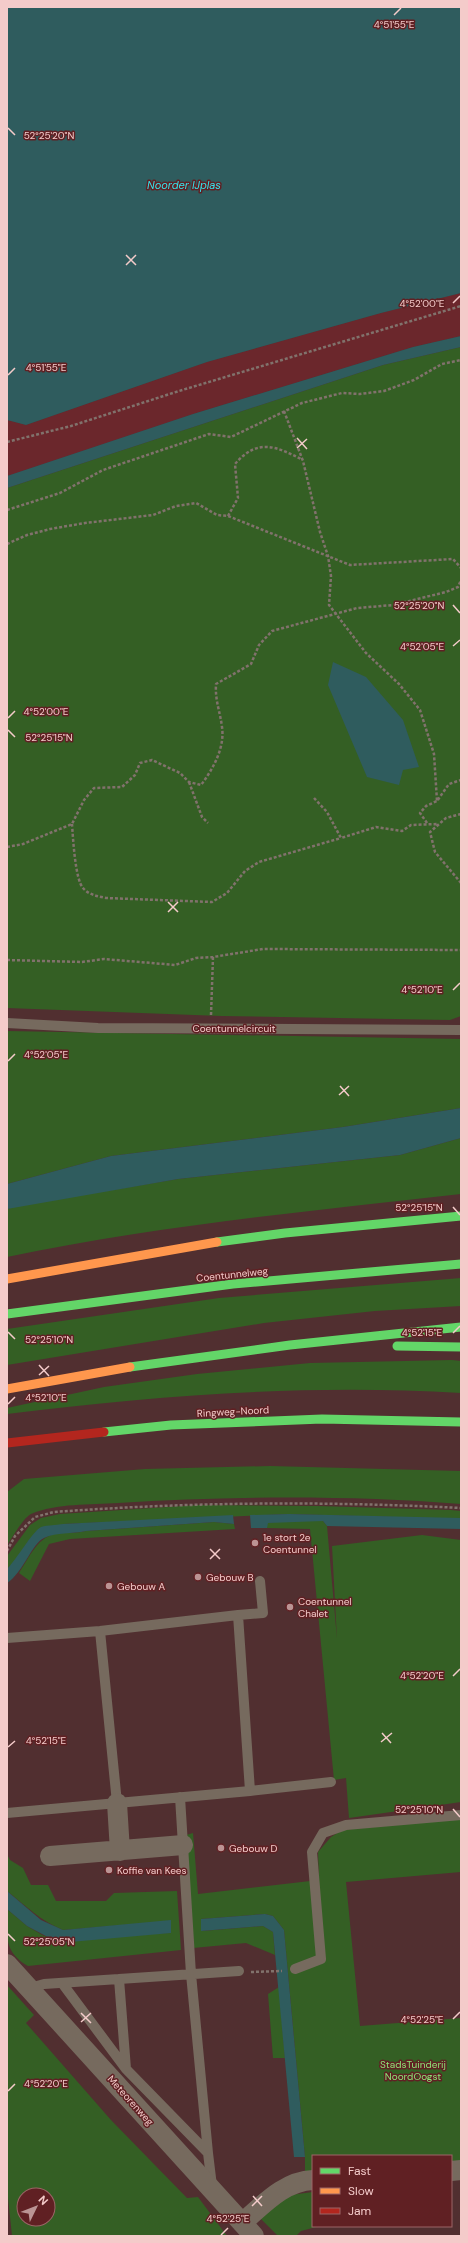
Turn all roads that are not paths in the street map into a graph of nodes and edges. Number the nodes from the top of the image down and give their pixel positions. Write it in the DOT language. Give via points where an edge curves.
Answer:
graph roads {
  1 [pos="7,1023"];
  2 [pos="461,1030"];
  3 [pos="461,1212"];
  4 [pos="461,1216"];
  5 [pos="447,1217"];
  6 [pos="461,1264"];
  7 [pos="7,1279"];
  8 [pos="7,1314"];
  9 [pos="461,1327"];
  10 [pos="388,1347"];
  11 [pos="461,1347"];
  12 [pos="356,1348"];
  13 [pos="230,1352"];
  14 [pos="7,1389"];
  15 [pos="461,1422"];
  16 [pos="7,1443"];
  17 [pos="260,1581"];
  18 [pos="238,1615"];
  19 [pos="100,1631"];
  20 [pos="7,1638"];
  21 [pos="331,1782"];
  22 [pos="250,1791"];
  23 [pos="180,1797"];
  24 [pos="117,1803"];
  25 [pos="7,1813"];
  26 [pos="461,1815"];
  27 [pos="183,1845"];
  28 [pos="120,1851"];
  29 [pos="50,1856"];
  30 [pos="7,1964"];
  31 [pos="295,1969"];
  32 [pos="239,1971"];
  33 [pos="191,1974"];
  34 [pos="119,1979"];
  35 [pos="62,1983"];
  36 [pos="30,1988"];
  37 [pos="126,2069"];
  38 [pos="208,2153"];
  39 [pos="312,2180"];
  40 [pos="212,2190"];
  41 [pos="248,2229"];
  1 -- 2 [label="lane, Coentunnelcircuit" via="98,1028"];
  3 -- 5 [label="lane"];
  4 -- 5 [label="highway"];
  5 -- 7 [label="highway" via="209,1243"];
  6 -- 8 [label="highway, Coentunnelweg" via="225,1285"];
  9 -- 13 [label="highway"];
  10 -- 11 [label="highway"];
  12 -- 13 [label="highway"];
  13 -- 14 [label="highway" via="75,1375"];
  15 -- 16 [label="highway, Ringweg-Noord" via="322,1418 210,1423 92,1432"];
  17 -- 18 [label="lane" via="263,1613"];
  18 -- 19 [label="lane"];
  18 -- 22 [label="lane"];
  19 -- 20 [label="lane"];
  19 -- 24 [label="lane"];
  21 -- 22 [label="lane"];
  22 -- 23 [label="lane"];
  23 -- 24 [label="lane"];
  23 -- 27 [label="lane"];
  24 -- 25 [label="lane"];
  24 -- 28 [label="street"];
  26 -- 31 [label="lane" via="346,1825 323,1833 312,1852 321,1959"];
  27 -- 28 [label="street"];
  27 -- 33 [label="lane"];
  28 -- 29 [label="street"];
  30 -- 36 [label="street, Meteorenweg"];
  32 -- 33 [label="lane"];
  33 -- 34 [label="lane"];
  33 -- 38 [label="lane"];
  34 -- 35 [label="lane"];
  34 -- 37 [label="lane"];
  35 -- 36 [label="lane"];
  35 -- 37 [label="lane"];
  36 -- 40 [label="street, Meteorenweg"];
  37 -- 38 [label="lane"];
  38 -- 40 [label="lane"];
  39 -- 41 [label="street" via="285,2188"];
  40 -- 41 [label="street, Meteorenweg"];
}
